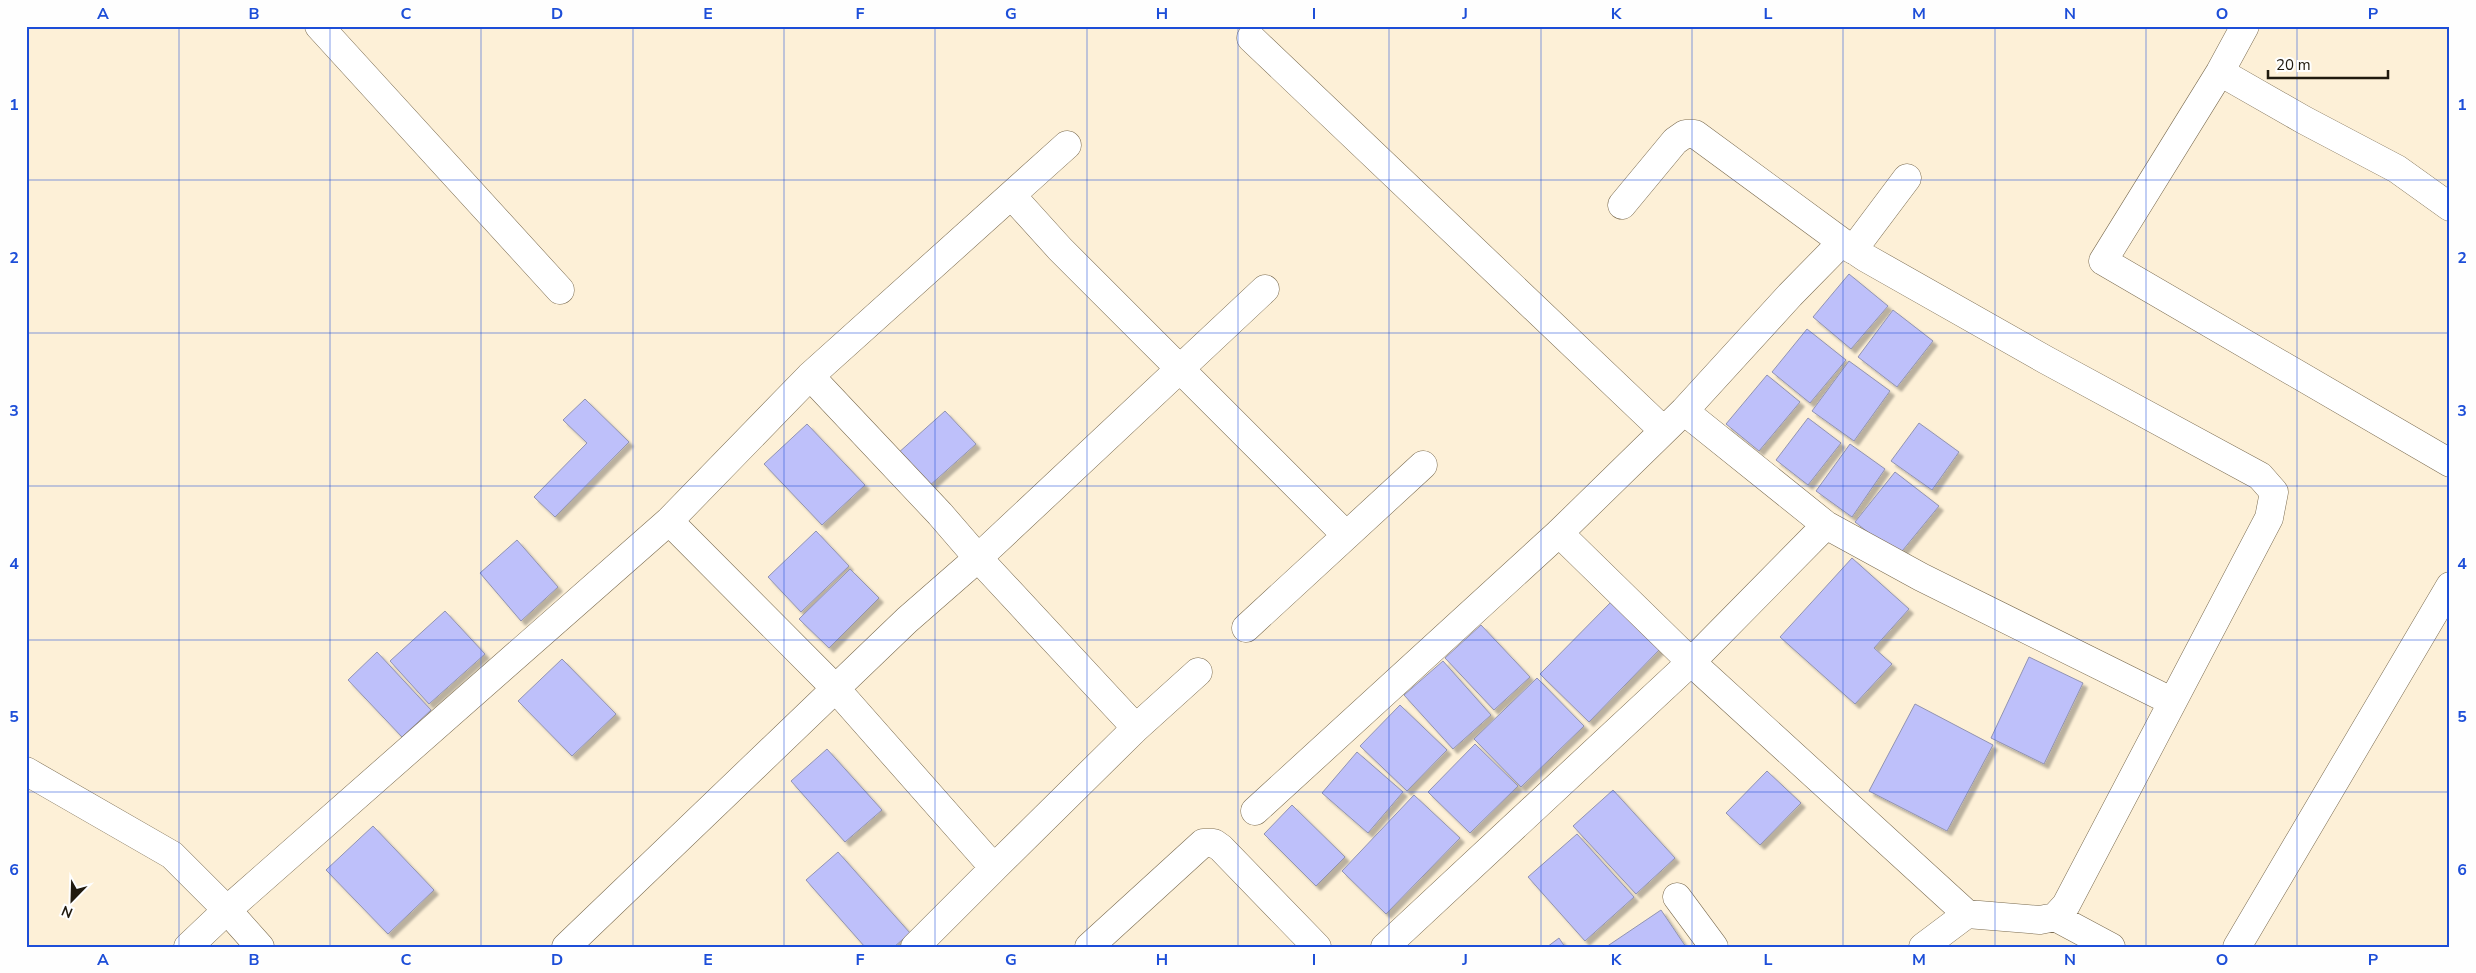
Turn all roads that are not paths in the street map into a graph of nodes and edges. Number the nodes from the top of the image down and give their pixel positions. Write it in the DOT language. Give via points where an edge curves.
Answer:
graph roads {
  1 [pos="319,26"];
  2 [pos="2245,26"];
  3 [pos="1251,38"];
  4 [pos="2220,72"];
  5 [pos="1067,145"];
  6 [pos="1907,178"];
  7 [pos="1012,196"];
  8 [pos="1622,205"];
  9 [pos="2450,207"];
  10 [pos="1847,246"];
  11 [pos="1266,289"];
  12 [pos="560,290"];
  13 [pos="1181,368"];
  14 [pos="810,376"];
  15 [pos="1684,411"];
  16 [pos="1664,430"];
  17 [pos="2450,462"];
  18 [pos="1423,465"];
  19 [pos="669,521"];
  20 [pos="1826,525"];
  21 [pos="1559,533"];
  22 [pos="1346,535"];
  23 [pos="978,558"];
  24 [pos="2450,586"];
  25 [pos="1246,628"];
  26 [pos="1691,662"];
  27 [pos="1198,672"];
  28 [pos="836,689"];
  29 [pos="2171,700"];
  30 [pos="1136,728"];
  31 [pos="26,771"];
  32 [pos="1255,811"];
  33 [pos="994,868"];
  34 [pos="1677,897"];
  35 [pos="227,910"];
  36 [pos="1967,914"];
  37 [pos="2055,917"];
  38 [pos="188,947"];
  39 [pos="260,947"];
  40 [pos="566,947"];
  41 [pos="915,947"];
  42 [pos="1089,947"];
  43 [pos="1317,947"];
  44 [pos="1385,947"];
  45 [pos="1714,947"];
  46 [pos="1923,947"];
  47 [pos="2111,947"];
  48 [pos="2237,947"];
  1 -- 12 [label="street"];
  2 -- 4 [label="street"];
  3 -- 16 [label="street"];
  4 -- 9 [label="street" via="2397,169"];
  4 -- 17 [label="street" via="2103,261"];
  5 -- 7 [label="street"];
  6 -- 10 [label="street"];
  7 -- 13 [label="street" via="1060,249"];
  7 -- 14 [label="street"];
  8 -- 10 [label="street" via="1675,141 1685,134 1695,134"];
  10 -- 15 [label="street"];
  10 -- 29 [label="street" via="2046,360 2260,476 2274,492 2269,518"];
  11 -- 13 [label="street"];
  13 -- 22 [label="street"];
  13 -- 23 [label="street"];
  14 -- 19 [label="street"];
  14 -- 23 [label="street"];
  15 -- 16 [label="street"];
  15 -- 20 [label="street"];
  16 -- 21 [label="street"];
  18 -- 22 [label="street"];
  19 -- 28 [label="street"];
  19 -- 35 [label="street"];
  20 -- 26 [label="street"];
  20 -- 29 [label="street" via="1921,577"];
  21 -- 26 [label="street"];
  21 -- 32 [label="street"];
  22 -- 25 [label="street"];
  23 -- 28 [label="street" via="907,620"];
  23 -- 30 [label="street"];
  24 -- 48 [label="street"];
  26 -- 36 [label="street"];
  26 -- 44 [label="street"];
  27 -- 30 [label="street"];
  28 -- 33 [label="street"];
  28 -- 40 [label="street"];
  29 -- 37 [label="street" via="2066,905"];
  30 -- 33 [label="street"];
  31 -- 35 [label="street" via="172,855"];
  33 -- 41 [label="street"];
  34 -- 45 [label="street"];
  35 -- 38 [label="street"];
  35 -- 39 [label="street"];
  36 -- 37 [label="street" via="2040,920"];
  36 -- 46 [label="street"];
  37 -- 47 [label="street"];
  42 -- 43 [label="street" via="1196,849 1204,843 1214,843"];
}
